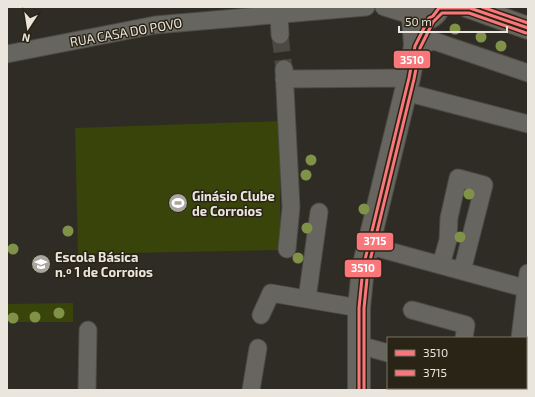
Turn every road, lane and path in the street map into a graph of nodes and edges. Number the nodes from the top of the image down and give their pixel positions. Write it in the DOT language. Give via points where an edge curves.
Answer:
graph roads {
  1 [pos="366,7"];
  2 [pos="384,7"];
  3 [pos="469,7"];
  4 [pos="423,12"];
  5 [pos="201,14"];
  6 [pos="279,14"];
  7 [pos="528,28"];
  8 [pos="280,34"];
  9 [pos="415,46"];
  10 [pos="7,54"];
  11 [pos="528,73"];
  12 [pos="407,85"];
  13 [pos="528,124"];
  14 [pos="319,212"];
  15 [pos="367,245"];
  16 [pos="287,249"];
  17 [pos="441,265"];
  18 [pos="462,271"];
  19 [pos="527,283"];
  20 [pos="307,299"];
  21 [pos="359,308"];
  22 [pos="412,310"];
  23 [pos="261,315"];
  24 [pos="88,330"];
  25 [pos="464,337"];
  26 [pos="520,337"];
  27 [pos="359,345"];
  28 [pos="258,348"];
  29 [pos="387,353"];
  30 [pos="87,390"];
  31 [pos="250,390"];
  32 [pos="359,390"];
  1 -- 6 [label="street, RUA CASA DO POVO"];
  2 -- 4 [label="street"];
  3 -- 4 [label="main road"];
  3 -- 7 [label="main road"];
  4 -- 9 [label="main road"];
  5 -- 6 [label="street, RUA CASA DO POVO"];
  5 -- 10 [label="street, RUA CASA DO POVO"];
  6 -- 8 [label="street"];
  9 -- 11 [label="street" via="434,41"];
  9 -- 12 [label="main road"];
  12 -- 13 [label="street"];
  12 -- 15 [label="main road"];
  12 -- 16 [label="street" via="284,74 291,207"];
  14 -- 20 [label="street"];
  15 -- 17 [label="street"];
  15 -- 21 [label="main road"];
  17 -- 18 [label="street"];
  17 -- 18 [label="street" via="448,240 449,218 458,178 484,185"];
  18 -- 19 [label="street"];
  19 -- 26 [label="street"];
  20 -- 21 [label="street"];
  20 -- 23 [label="street" via="271,293"];
  21 -- 27 [label="main road"];
  22 -- 25 [label="street" via="466,325"];
  24 -- 30 [label="street"];
  27 -- 29 [label="street"];
  27 -- 32 [label="main road"];
  28 -- 31 [label="street"];
}
